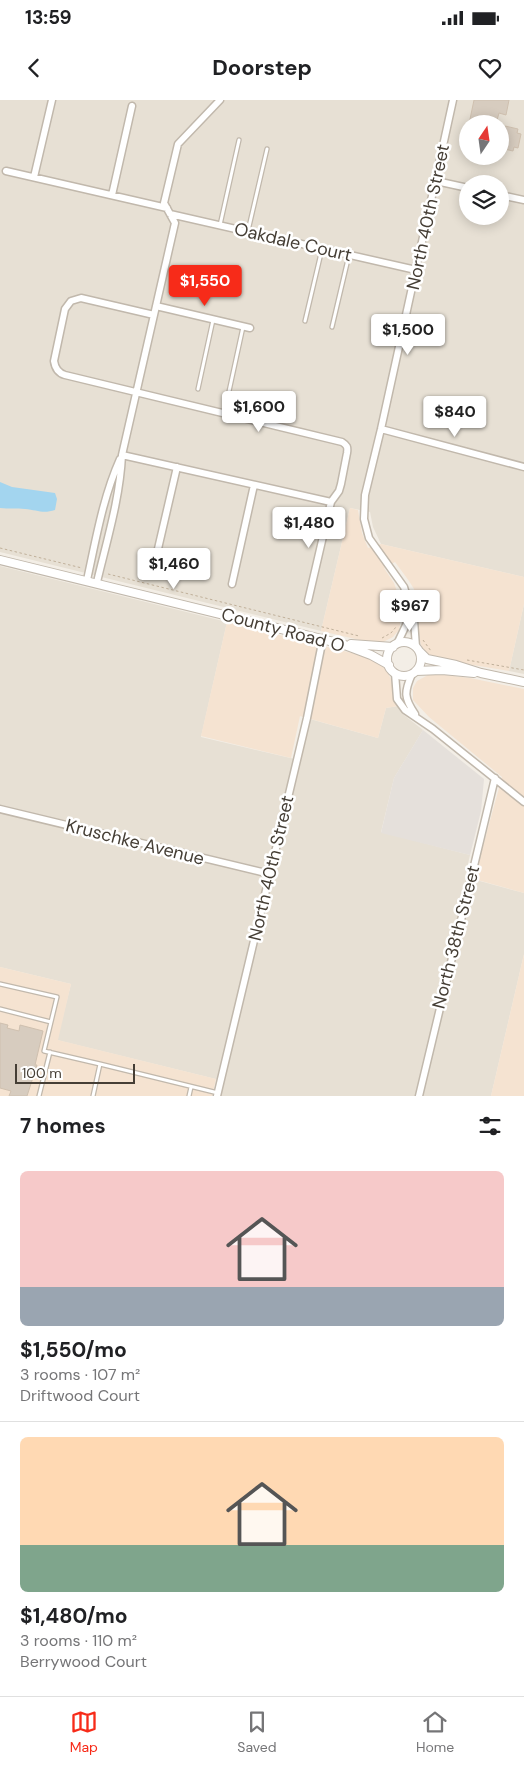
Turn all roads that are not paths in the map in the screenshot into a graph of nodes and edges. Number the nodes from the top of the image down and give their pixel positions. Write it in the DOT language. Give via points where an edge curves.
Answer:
graph roads {
  1 [pos="52,100"];
  2 [pos="220,100"];
  3 [pos="453,100"];
  4 [pos="132,106"];
  5 [pos="239,140"];
  6 [pos="267,149"];
  7 [pos="6,171"];
  8 [pos="34,177"];
  9 [pos="436,181"];
  10 [pos="459,186"];
  11 [pos="112,195"];
  12 [pos="509,196"];
  13 [pos="524,200"];
  14 [pos="168,211"];
  15 [pos="220,225"];
  16 [pos="248,232"];
  17 [pos="322,248"];
  18 [pos="349,254"];
  19 [pos="416,270"];
  20 [pos="156,306"];
  21 [pos="154,315"];
  22 [pos="213,319"];
  23 [pos="305,321"];
  24 [pos="246,327"];
  25 [pos="332,327"];
  26 [pos="198,389"];
  27 [pos="136,391"];
  28 [pos="228,396"];
  29 [pos="381,429"];
  30 [pos="122,455"];
  31 [pos="177,467"];
  32 [pos="524,467"];
  33 [pos="254,485"];
  34 [pos="331,502"];
  35 [pos="0,560"];
  36 [pos="154,566"];
  37 [pos="87,580"];
  38 [pos="97,582"];
  39 [pos="232,584"];
  40 [pos="308,602"];
  41 [pos="408,603"];
  42 [pos="323,638"];
  43 [pos="342,644"];
  44 [pos="395,645"];
  45 [pos="418,650"];
  46 [pos="388,665"];
  47 [pos="414,672"];
  48 [pos="395,673"];
  49 [pos="480,673"];
  50 [pos="524,682"];
  51 [pos="417,718"];
  52 [pos="495,778"];
  53 [pos="524,802"];
  54 [pos="0,809"];
  55 [pos="270,874"];
  56 [pos="0,984"];
  57 [pos="0,1009"];
  58 [pos="51,1022"];
  59 [pos="50,1052"];
  60 [pos="100,1064"];
  61 [pos="191,1087"];
  62 [pos="217,1095"];
  63 [pos="39,1096"];
  64 [pos="93,1096"];
  65 [pos="189,1096"];
  66 [pos="418,1096"];
  1 -- 8 [label="street"];
  2 -- 14 [label="street" via="178,144 164,203"];
  3 -- 9 [label="street, North 40th Street"];
  4 -- 11 [label="street"];
  5 -- 15 [label="lane"];
  6 -- 16 [label="lane"];
  7 -- 8 [label="street, Oakdale Court"];
  8 -- 11 [label="street, Oakdale Court"];
  9 -- 10 [label="street"];
  9 -- 19 [label="street, North 40th Street"];
  11 -- 14 [label="street, Oakdale Court"];
  12 -- 13 [label="street"];
  14 -- 15 [label="street, Oakdale Court"];
  14 -- 20 [label="street" via="175,223"];
  15 -- 16 [label="street, Oakdale Court"];
  16 -- 17 [label="street, Oakdale Court"];
  17 -- 18 [label="street, Oakdale Court"];
  17 -- 23 [label="lane"];
  18 -- 19 [label="street, Oakdale Court"];
  18 -- 25 [label="lane"];
  19 -- 29 [label="street, North 40th Street"];
  20 -- 21 [label="street"];
  20 -- 22 [label="street"];
  21 -- 27 [label="street"];
  21 -- 27 [label="street" via="81,298 67,305 61,326 54,361 57,370 65,375"];
  22 -- 24 [label="street"];
  22 -- 26 [label="lane"];
  24 -- 28 [label="lane"];
  27 -- 30 [label="street"];
  27 -- 34 [label="street" via="342,442 348,453 339,491"];
  29 -- 32 [label="street"];
  29 -- 41 [label="street, North 40th Street" via="364,494 364,519 369,538 404,587"];
  30 -- 31 [label="street"];
  30 -- 37 [label="street" via="106,496"];
  30 -- 38 [label="street" via="119,486"];
  31 -- 33 [label="street"];
  31 -- 36 [label="street"];
  33 -- 34 [label="street"];
  33 -- 39 [label="street"];
  34 -- 40 [label="street"];
  35 -- 37 [label="street, County Road O"];
  37 -- 38 [label="street, County Road O"];
  38 -- 42 [label="street, County Road O"];
  41 -- 44 [label="street" via="405,630"];
  41 -- 45 [label="street, North 40th Street"];
  42 -- 43 [label="street, County Road O"];
  42 -- 55 [label="street, North 40th Street"];
  43 -- 44 [label="street"];
  43 -- 46 [label="street, County Road O"];
  44 -- 45 [label="street" via="407,643"];
  44 -- 46 [label="street" via="388,655"];
  45 -- 47 [label="street" via="421,662"];
  45 -- 49 [label="street" via="427,659"];
  46 -- 48 [label="street"];
  47 -- 48 [label="street" via="406,676"];
  47 -- 49 [label="street"];
  47 -- 51 [label="street" via="406,696"];
  48 -- 51 [label="street" via="398,702"];
  49 -- 50 [label="street"];
  51 -- 52 [label="street"];
  52 -- 53 [label="street"];
  52 -- 66 [label="street, North 38th Street"];
  54 -- 55 [label="street, Kruschke Avenue"];
  55 -- 62 [label="street, North 40th Street"];
  56 -- 58 [label="lane" via="57,997"];
  57 -- 58 [label="lane"];
  58 -- 59 [label="lane" via="44,1051"];
  59 -- 60 [label="lane"];
  59 -- 63 [label="lane"];
  60 -- 61 [label="lane"];
  60 -- 64 [label="lane"];
  61 -- 62 [label="lane"];
  61 -- 65 [label="lane"];
}
